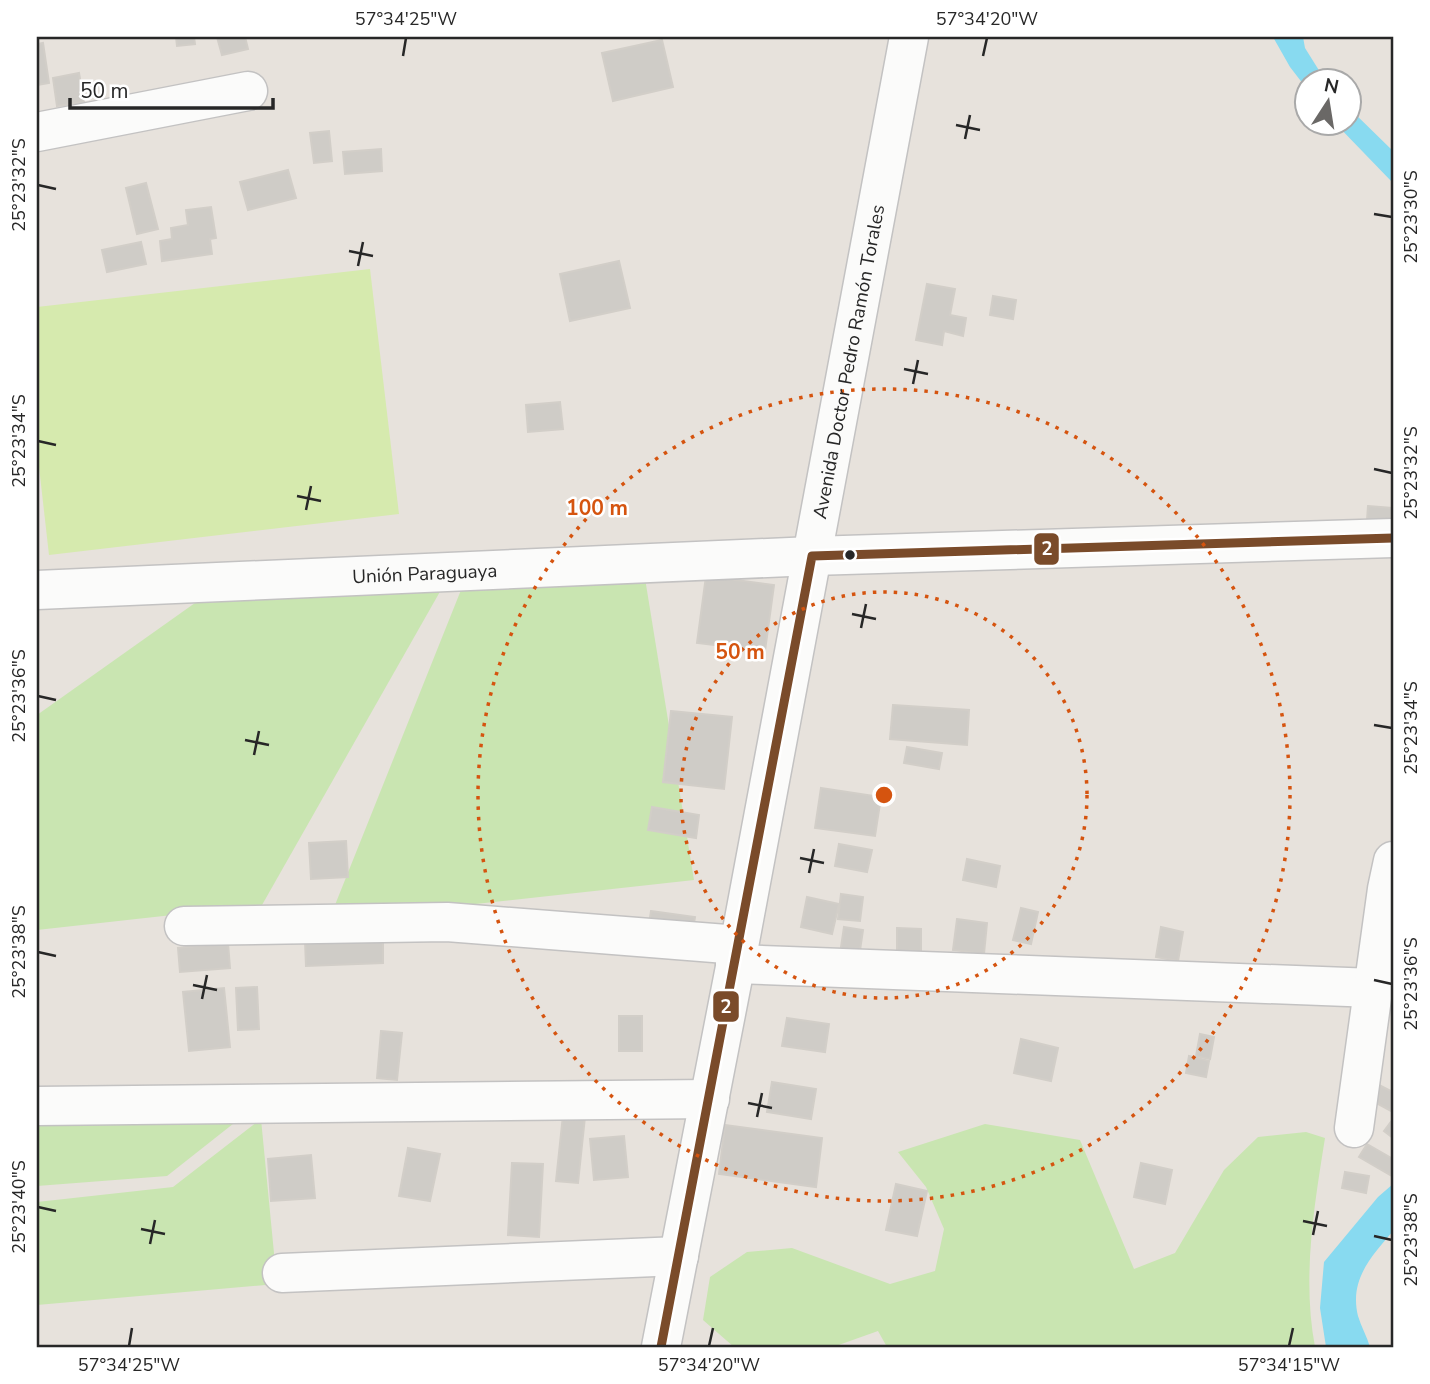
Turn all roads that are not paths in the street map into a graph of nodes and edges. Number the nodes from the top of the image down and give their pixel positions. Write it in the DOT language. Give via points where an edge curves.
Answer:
graph roads {
  1 [pos="909,37"];
  2 [pos="248,91"];
  3 [pos="37,132"];
  4 [pos="1393,538"];
  5 [pos="812,556"];
  6 [pos="37,590"];
  7 [pos="1393,861"];
  8 [pos="184,926"];
  9 [pos="737,955"];
  10 [pos="1374,988"];
  11 [pos="710,1099"];
  12 [pos="37,1107"];
  13 [pos="1353,1128"];
  14 [pos="679,1256"];
  15 [pos="282,1273"];
  16 [pos="661,1347"];
  1 -- 5 [label="street, Avenida Doctor Pedro Ramón Torales"];
  2 -- 3 [label="street"];
  4 -- 5 [label="street, Unión Paraguaya"];
  5 -- 6 [label="street, Unión Paraguaya"];
  5 -- 9 [label="street, Avenida Doctor Pedro Ramón Torales"];
  7 -- 10 [label="street"];
  8 -- 9 [label="street" via="447,922"];
  9 -- 10 [label="street"];
  9 -- 11 [label="street, Avenida Doctor Pedro Ramón Torales"];
  10 -- 13 [label="street"];
  11 -- 12 [label="street"];
  11 -- 14 [label="street, Avenida Doctor Pedro Ramón Torales"];
  14 -- 15 [label="street"];
  14 -- 16 [label="street, Avenida Doctor Pedro Ramón Torales"];
}
